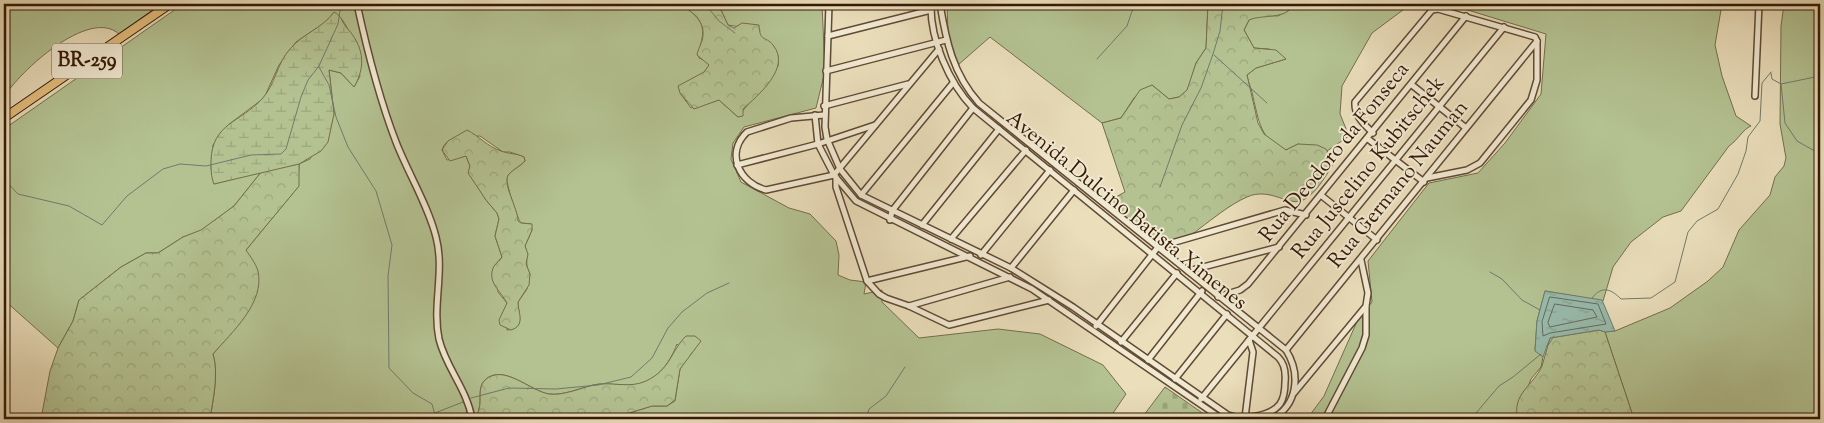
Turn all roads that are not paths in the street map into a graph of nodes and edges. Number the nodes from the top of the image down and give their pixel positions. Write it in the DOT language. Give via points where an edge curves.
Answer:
graph roads {
  1 [pos="170,4"];
  2 [pos="356,4"];
  3 [pos="829,4"];
  4 [pos="931,4"];
  5 [pos="940,4"];
  6 [pos="1759,4"];
  7 [pos="931,10"];
  8 [pos="1466,16"];
  9 [pos="1504,27"];
  10 [pos="828,36"];
  11 [pos="946,40"];
  12 [pos="1538,41"];
  13 [pos="938,42"];
  14 [pos="939,49"];
  15 [pos="826,71"];
  16 [pos="953,83"];
  17 [pos="910,84"];
  18 [pos="1412,85"];
  19 [pos="1755,96"];
  20 [pos="824,106"];
  21 [pos="1439,106"];
  22 [pos="973,108"];
  23 [pos="815,115"];
  24 [pos="824,115"];
  25 [pos="4,118"];
  26 [pos="876,125"];
  27 [pos="1466,128"];
  28 [pos="999,129"];
  29 [pos="1372,133"];
  30 [pos="827,139"];
  31 [pos="1368,140"];
  32 [pos="818,144"];
  33 [pos="1026,150"];
  34 [pos="1395,161"];
  35 [pos="737,165"];
  36 [pos="840,169"];
  37 [pos="1050,170"];
  38 [pos="835,176"];
  39 [pos="1425,180"];
  40 [pos="1074,190"];
  41 [pos="861,195"];
  42 [pos="1322,196"];
  43 [pos="892,212"];
  44 [pos="1306,215"];
  45 [pos="1350,217"];
  46 [pos="890,220"];
  47 [pos="922,225"];
  48 [pos="951,239"];
  49 [pos="1377,240"];
  50 [pos="1158,247"];
  51 [pos="1279,247"];
  52 [pos="974,251"];
  53 [pos="1153,252"];
  54 [pos="981,254"];
  55 [pos="970,256"];
  56 [pos="1361,260"];
  57 [pos="1011,268"];
  58 [pos="1188,271"];
  59 [pos="1177,272"];
  60 [pos="1010,277"];
  61 [pos="867,281"];
  62 [pos="1036,283"];
  63 [pos="1206,287"];
  64 [pos="1032,289"];
  65 [pos="1201,292"];
  66 [pos="1218,297"];
  67 [pos="1049,300"];
  68 [pos="908,306"];
  69 [pos="1366,306"];
  70 [pos="1227,314"];
  71 [pos="1097,324"];
  72 [pos="1258,329"];
  73 [pos="1092,330"];
  74 [pos="1251,338"];
  75 [pos="1122,342"];
  76 [pos="1286,350"];
  77 [pos="1148,360"];
  78 [pos="1175,379"];
  79 [pos="1294,393"];
  80 [pos="1202,397"];
  81 [pos="1198,403"];
  82 [pos="1245,418"];
  83 [pos="472,419"];
  84 [pos="1222,419"];
  85 [pos="1271,419"];
  86 [pos="1325,419"];
  1 -- 25 [label="highway, BR-259"];
  2 -- 83 [label="street" via="386,114 437,238 440,280 436,317 440,340"];
  3 -- 10 [label="street"];
  4 -- 7 [label="street, Avenida Dulcino Batista Ximenes"];
  5 -- 11 [label="street, Avenida Dulcino Batista Ximenes"];
  6 -- 19 [label="street"];
  7 -- 10 [label="street"];
  7 -- 13 [label="street, Avenida Dulcino Batista Ximenes"];
  8 -- 9 [label="street"];
  8 -- 18 [label="street, Rua Deodoro da Fonseca"];
  8 -- 29 [label="street" via="1432,10 1355,102 1359,119"];
  9 -- 12 [label="street"];
  9 -- 21 [label="street, Rua Juscelino Kubitschek"];
  10 -- 15 [label="street"];
  11 -- 13 [label="street"];
  11 -- 50 [label="street, Avenida Dulcino Batista Ximenes" via="958,75 979,103"];
  12 -- 27 [label="street, Rua Germano Nauman"];
  12 -- 39 [label="street" via="1537,80 1531,100 1480,163 1467,170"];
  13 -- 14 [label="street, Avenida Dulcino Batista Ximenes"];
  13 -- 15 [label="street"];
  14 -- 16 [label="street, Avenida Dulcino Batista Ximenes"];
  14 -- 17 [label="street"];
  15 -- 20 [label="street"];
  16 -- 22 [label="street, Avenida Dulcino Batista Ximenes"];
  16 -- 41 [label="street"];
  17 -- 20 [label="street"];
  17 -- 26 [label="street"];
  18 -- 21 [label="street"];
  18 -- 29 [label="street, Rua Deodoro da Fonseca"];
  20 -- 24 [label="street"];
  21 -- 27 [label="street"];
  21 -- 34 [label="street, Rua Juscelino Kubitschek"];
  22 -- 28 [label="street, Avenida Dulcino Batista Ximenes"];
  22 -- 43 [label="street"];
  23 -- 24 [label="street"];
  23 -- 32 [label="street"];
  23 -- 35 [label="street" via="791,118 747,132 738,143"];
  24 -- 30 [label="street"];
  26 -- 30 [label="street"];
  26 -- 36 [label="street"];
  27 -- 39 [label="street, Rua Germano Nauman"];
  28 -- 33 [label="street, Avenida Dulcino Batista Ximenes"];
  28 -- 47 [label="street"];
  29 -- 31 [label="street, Rua Deodoro da Fonseca"];
  30 -- 32 [label="street"];
  30 -- 36 [label="street"];
  31 -- 34 [label="street"];
  31 -- 42 [label="street, Rua Deodoro da Fonseca"];
  32 -- 35 [label="street"];
  32 -- 38 [label="street"];
  33 -- 37 [label="street, Avenida Dulcino Batista Ximenes"];
  33 -- 48 [label="street"];
  34 -- 39 [label="street"];
  34 -- 45 [label="street, Rua Juscelino Kubitschek"];
  35 -- 38 [label="street" via="744,179 766,190"];
  36 -- 38 [label="street"];
  36 -- 41 [label="street"];
  37 -- 40 [label="street, Avenida Dulcino Batista Ximenes"];
  37 -- 54 [label="street"];
  38 -- 46 [label="street" via="856,201"];
  38 -- 61 [label="street"];
  39 -- 49 [label="street, Rua Germano Nauman"];
  40 -- 53 [label="street, Avenida Dulcino Batista Ximenes"];
  40 -- 57 [label="street"];
  41 -- 43 [label="street"];
  42 -- 44 [label="street, Rua Deodoro da Fonseca"];
  42 -- 45 [label="street"];
  43 -- 46 [label="street"];
  43 -- 47 [label="street"];
  44 -- 50 [label="street" via="1285,210"];
  44 -- 51 [label="street, Rua Deodoro da Fonseca"];
  45 -- 49 [label="street"];
  45 -- 72 [label="street, Rua Juscelino Kubitschek"];
  46 -- 55 [label="street"];
  47 -- 48 [label="street"];
  48 -- 52 [label="street"];
  49 -- 56 [label="street, Rua Germano Nauman"];
  50 -- 53 [label="street"];
  50 -- 58 [label="street, Avenida Dulcino Batista Ximenes"];
  51 -- 58 [label="street"];
  51 -- 66 [label="street, Rua Deodoro da Fonseca" via="1244,288"];
  52 -- 54 [label="street"];
  52 -- 55 [label="street"];
  53 -- 59 [label="street, Avenida Dulcino Batista Ximenes"];
  53 -- 71 [label="street"];
  54 -- 57 [label="street"];
  55 -- 60 [label="street"];
  55 -- 61 [label="street"];
  56 -- 69 [label="street" via="1368,293"];
  56 -- 76 [label="street, Rua Germano Nauman"];
  57 -- 62 [label="street"];
  58 -- 63 [label="street, Avenida Dulcino Batista Ximenes"];
  59 -- 65 [label="street, Avenida Dulcino Batista Ximenes"];
  59 -- 75 [label="street"];
  60 -- 64 [label="street"];
  60 -- 68 [label="street"];
  61 -- 68 [label="street" via="878,294"];
  62 -- 64 [label="street"];
  62 -- 71 [label="street"];
  63 -- 65 [label="street"];
  63 -- 66 [label="street, Avenida Dulcino Batista Ximenes"];
  64 -- 67 [label="street"];
  65 -- 70 [label="street, Avenida Dulcino Batista Ximenes"];
  65 -- 77 [label="street"];
  66 -- 72 [label="street, Avenida Dulcino Batista Ximenes"];
  67 -- 68 [label="street" via="950,325"];
  67 -- 73 [label="street"];
  69 -- 79 [label="street"];
  69 -- 86 [label="street" via="1366,335 1362,348"];
  70 -- 74 [label="street, Avenida Dulcino Batista Ximenes"];
  70 -- 78 [label="street"];
  71 -- 73 [label="street"];
  71 -- 75 [label="street"];
  72 -- 74 [label="street, Rua Juscelino Kubitschek"];
  72 -- 76 [label="street, Avenida Dulcino Batista Ximenes"];
  73 -- 81 [label="street"];
  74 -- 80 [label="street, Rua Juscelino Kubitschek"];
  74 -- 82 [label="street" via="1253,352"];
  74 -- 82 [label="street, Avenida Dulcino Batista Ximenes" via="1284,363 1285,382 1280,404 1269,412"];
  75 -- 77 [label="street"];
  76 -- 79 [label="street" via="1295,372"];
  77 -- 78 [label="street"];
  78 -- 80 [label="street"];
  79 -- 85 [label="street" via="1281,414"];
  80 -- 81 [label="street, Rua Juscelino Kubitschek"];
  80 -- 82 [label="street" via="1228,415"];
  81 -- 84 [label="street"];
}
